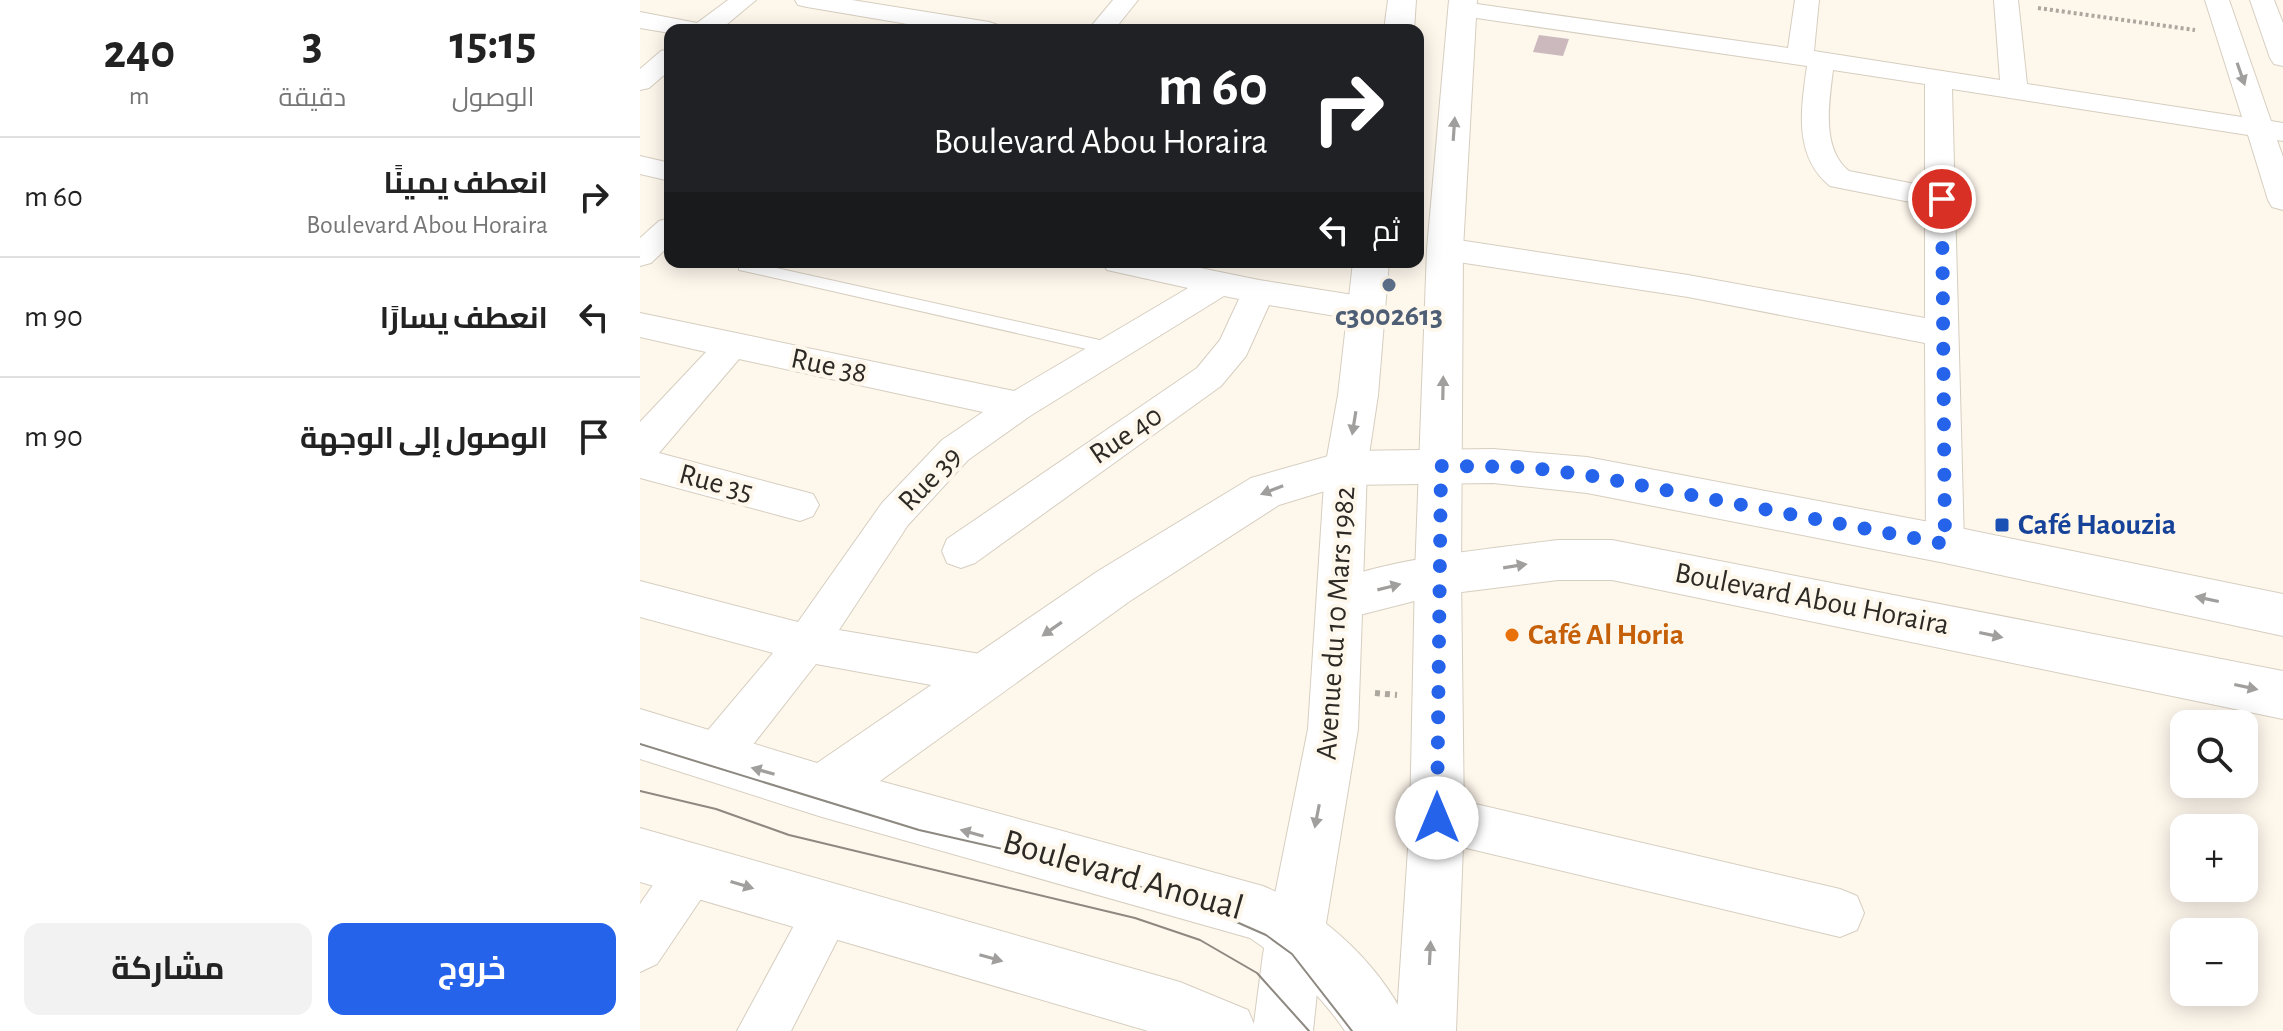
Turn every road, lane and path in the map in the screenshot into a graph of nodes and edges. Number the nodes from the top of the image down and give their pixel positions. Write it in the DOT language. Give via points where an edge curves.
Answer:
graph roads {
  1 [pos="744,0"];
  2 [pos="807,0"];
  3 [pos="1126,0"];
  4 [pos="1402,0"];
  5 [pos="1807,0"];
  6 [pos="2217,0"];
  7 [pos="2262,0"];
  8 [pos="2006,2"];
  9 [pos="1463,5"];
  10 [pos="640,20"];
  11 [pos="664,24"];
  12 [pos="712,24"];
  13 [pos="950,24"];
  14 [pos="1106,24"];
  15 [pos="1400,24"];
  16 [pos="2228,35"];
  17 [pos="2281,47"];
  18 [pos="1810,58"];
  19 [pos="664,62"];
  20 [pos="1938,80"];
  21 [pos="640,82"];
  22 [pos="2014,91"];
  23 [pos="2271,130"];
  24 [pos="640,165"];
  25 [pos="664,171"];
  26 [pos="1942,199"];
  27 [pos="2283,200"];
  28 [pos="640,222"];
  29 [pos="664,226"];
  30 [pos="664,233"];
  31 [pos="1445,249"];
  32 [pos="640,255"];
  33 [pos="753,268"];
  34 [pos="1147,268"];
  35 [pos="1370,268"];
  36 [pos="1221,283"];
  37 [pos="1259,292"];
  38 [pos="1366,309"];
  39 [pos="640,325"];
  40 [pos="1943,334"];
  41 [pos="732,345"];
  42 [pos="1113,349"];
  43 [pos="1018,406"];
  44 [pos="640,448"];
  45 [pos="1441,466"];
  46 [pos="1346,468"];
  47 [pos="800,505"];
  48 [pos="1945,544"];
  49 [pos="961,551"];
  50 [pos="1438,575"];
  51 [pos="640,599"];
  52 [pos="1340,599"];
  53 [pos="2283,615"];
  54 [pos="807,643"];
  55 [pos="986,675"];
  56 [pos="1337,690"];
  57 [pos="2283,695"];
  58 [pos="1438,699"];
  59 [pos="640,734"];
  60 [pos="714,758"];
  61 [pos="822,791"];
  62 [pos="1437,818"];
  63 [pos="666,863"];
  64 [pos="828,911"];
  65 [pos="1840,913"];
  66 [pos="1295,935"];
  67 [pos="640,947"];
  68 [pos="763,1031"];
  69 [pos="1227,1031"];
  70 [pos="1283,1031"];
  71 [pos="1381,1031"];
  72 [pos="1426,1031"];
  1 -- 12 [label="street"];
  2 -- 13 [label="street"];
  3 -- 14 [label="street"];
  4 -- 15 [label="main road"];
  5 -- 18 [label="street"];
  6 -- 16 [label="street"];
  7 -- 17 [label="street"];
  8 -- 16 [label="path"];
  8 -- 22 [label="street"];
  9 -- 18 [label="street"];
  31 -- 9 [label="main road, one-way"];
  10 -- 11 [label="street"];
  16 -- 23 [label="street, one-way"];
  18 -- 20 [label="street"];
  18 -- 26 [label="street" via="1817,147 1826,169 1840,179"];
  19 -- 21 [label="street"];
  20 -- 22 [label="street"];
  20 -- 26 [label="street"];
  22 -- 23 [label="street"];
  23 -- 27 [label="street"];
  24 -- 25 [label="street"];
  26 -- 40 [label="street"];
  28 -- 29 [label="street"];
  30 -- 32 [label="street"];
  31 -- 40 [label="street" via="1688,286"];
  45 -- 31 [label="main road, one-way"];
  33 -- 42 [label="lane"];
  34 -- 36 [label="street"];
  35 -- 38 [label="main road, Avenue du 10 Mars 1982"];
  36 -- 37 [label="street"];
  36 -- 42 [label="street, Rue 39"];
  37 -- 38 [label="street"];
  37 -- 49 [label="street, Rue 40" via="1234,347 1209,377"];
  38 -- 46 [label="main road, Avenue du 10 Mars 1982, one-way"];
  39 -- 41 [label="street, Rue 38"];
  40 -- 48 [label="street"];
  41 -- 43 [label="street, Rue 38"];
  41 -- 44 [label="street, Rue 35"];
  42 -- 43 [label="street, Rue 39"];
  43 -- 54 [label="street, Rue 39" via="955,450 923,482 862,558"];
  44 -- 47 [label="street, Rue 35" via="644,464"];
  45 -- 46 [label="main road"];
  45 -- 48 [label="main road" via="1564,471"];
  45 -- 50 [label="main road"];
  46 -- 52 [label="main road, Avenue du 10 Mars 1982"];
  46 -- 55 [label="main road, one-way" via="1266,491 1114,586"];
  53 -- 48 [label="main road, one-way"];
  52 -- 50 [label="main road, Boulevard Abou Horaira, one-way"];
  50 -- 57 [label="main road, Boulevard Abou Horaira, one-way" via="1558,560 1612,560"];
  50 -- 58 [label="main road"];
  51 -- 54 [label="street"];
  52 -- 56 [label="main road, Avenue du 10 Mars 1982"];
  54 -- 55 [label="street"];
  54 -- 60 [label="street, Rue 39"];
  55 -- 61 [label="main road"];
  56 -- 58 [label="path"];
  56 -- 66 [label="main road, Avenue du 10 Mars 1982, one-way"];
  58 -- 62 [label="main road"];
  59 -- 60 [label="main road, Boulevard Anoual"];
  61 -- 60 [label="main road, Boulevard Anoual, one-way"];
  66 -- 61 [label="main road, Boulevard Anoual, one-way" via="1263,914"];
  62 -- 65 [label="street"];
  72 -- 62 [label="main road, one-way"];
  63 -- 64 [label="main road, one-way"];
  63 -- 67 [label="street"];
  64 -- 68 [label="street"];
  64 -- 69 [label="main road, one-way" via="1180,1011"];
  66 -- 70 [label="main road, Avenue du 10 Mars 1982"];
  66 -- 71 [label="main road, Boulevard Anoual" via="1349,986"];
}
